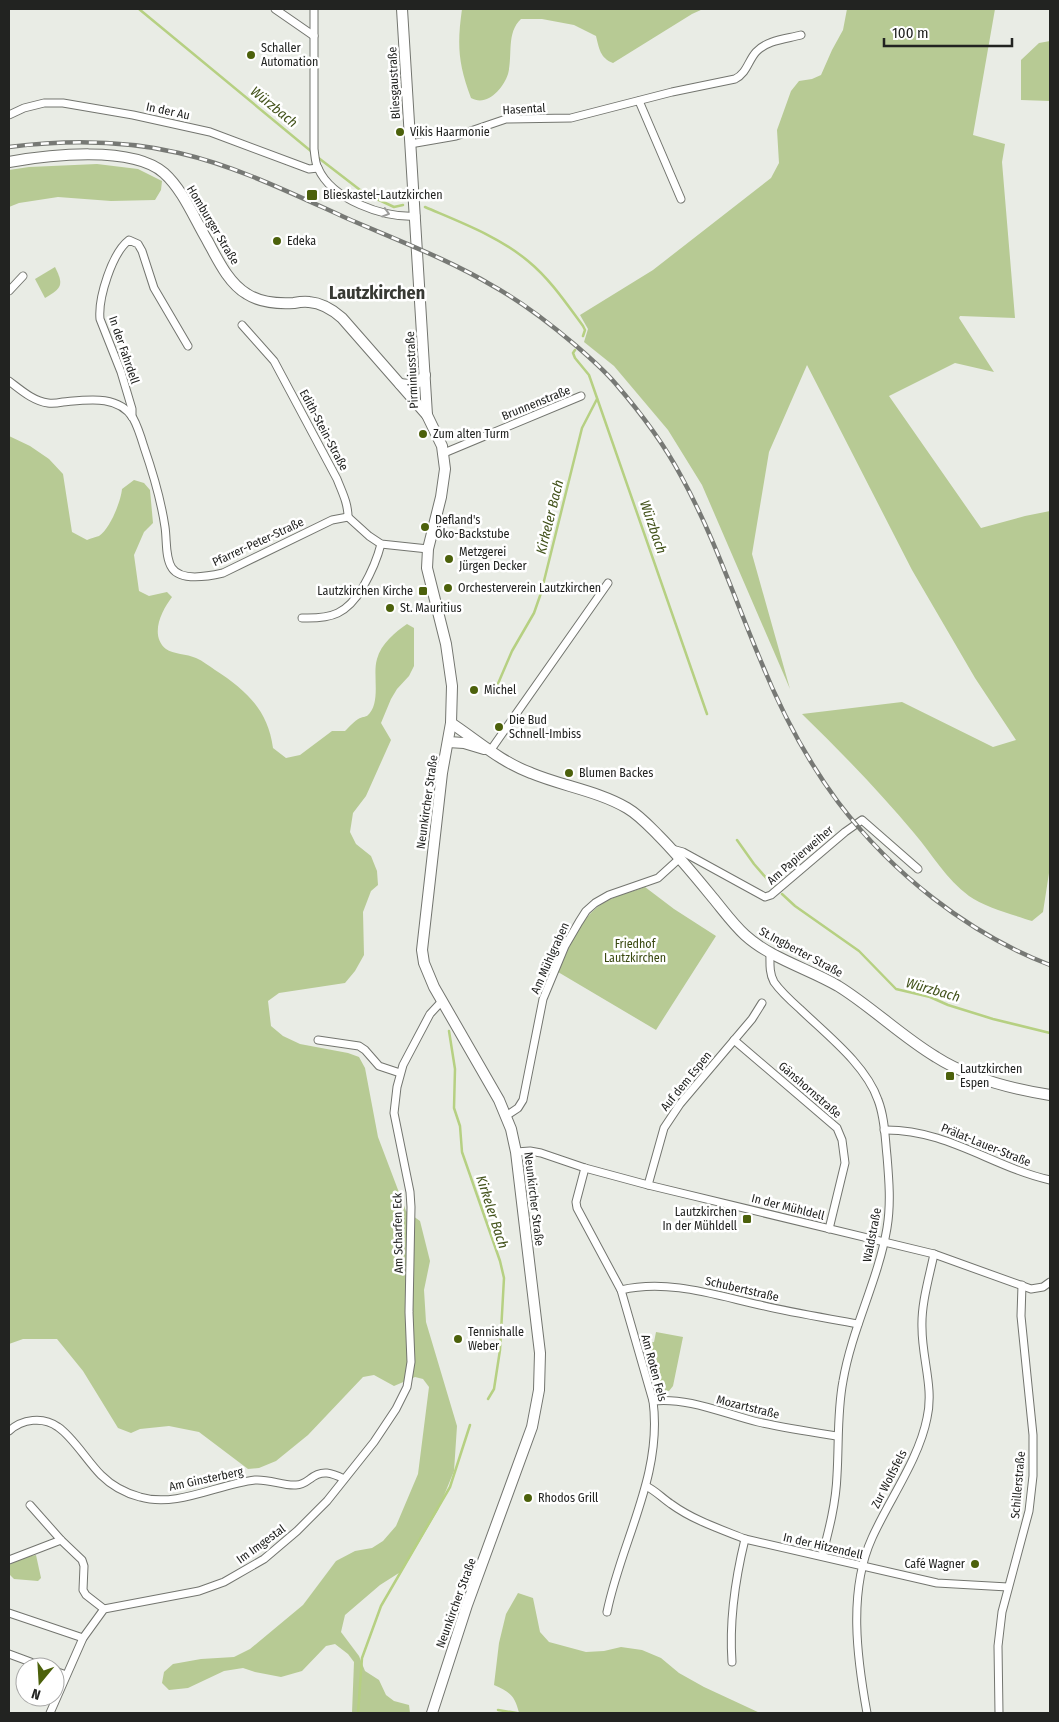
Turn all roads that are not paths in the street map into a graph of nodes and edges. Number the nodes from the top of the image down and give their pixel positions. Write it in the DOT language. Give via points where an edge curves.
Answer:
graph roads {
  1 [pos="275,9"];
  2 [pos="314,9"];
  3 [pos="402,9"];
  4 [pos="801,35"];
  5 [pos="314,36"];
  6 [pos="639,101"];
  7 [pos="9,115"];
  8 [pos="410,144"];
  9 [pos="9,162"];
  10 [pos="318,168"];
  11 [pos="680,199"];
  12 [pos="416,216"];
  13 [pos="22,276"];
  14 [pos="9,291"];
  15 [pos="242,325"];
  16 [pos="188,346"];
  17 [pos="425,375"];
  18 [pos="9,381"];
  19 [pos="400,384"];
  20 [pos="581,396"];
  21 [pos="427,415"];
  22 [pos="132,417"];
  23 [pos="444,453"];
  24 [pos="348,517"];
  25 [pos="381,544"];
  26 [pos="428,549"];
  27 [pos="608,583"];
  28 [pos="302,618"];
  29 [pos="451,723"];
  30 [pos="448,742"];
  31 [pos="490,751"];
  32 [pos="671,849"];
  33 [pos="680,858"];
  34 [pos="918,869"];
  35 [pos="770,952"];
  36 [pos="442,1001"];
  37 [pos="762,1003"];
  38 [pos="318,1040"];
  39 [pos="734,1040"];
  40 [pos="400,1073"];
  41 [pos="1050,1095"];
  42 [pos="506,1116"];
  43 [pos="884,1130"];
  44 [pos="516,1152"];
  45 [pos="585,1168"];
  46 [pos="1050,1180"];
  47 [pos="648,1184"];
  48 [pos="829,1229"];
  49 [pos="884,1243"];
  50 [pos="934,1254"];
  51 [pos="1050,1282"];
  52 [pos="1022,1285"];
  53 [pos="621,1290"];
  54 [pos="858,1324"];
  55 [pos="405,1393"];
  56 [pos="653,1401"];
  57 [pos="9,1430"];
  58 [pos="837,1436"];
  59 [pos="344,1479"];
  60 [pos="646,1486"];
  61 [pos="30,1505"];
  62 [pos="745,1539"];
  63 [pos="61,1540"];
  64 [pos="822,1556"];
  65 [pos="9,1560"];
  66 [pos="862,1566"];
  67 [pos="1008,1587"];
  68 [pos="104,1609"];
  69 [pos="607,1612"];
  70 [pos="9,1613"];
  71 [pos="83,1638"];
  72 [pos="732,1662"];
  73 [pos="66,1675"];
  74 [pos="50,1713"];
  75 [pos="432,1713"];
  76 [pos="867,1713"];
  77 [pos="999,1713"];
  1 -- 5 [label="street"];
  2 -- 5 [label="street"];
  3 -- 8 [label="main road, Bliesgaustraße"];
  4 -- 6 [label="street, Hasental" via="762,47 741,76 734,79"];
  5 -- 10 [label="street" via="314,149"];
  6 -- 8 [label="street, Hasental" via="571,118 506,119 456,136"];
  6 -- 11 [label="street"];
  7 -- 10 [label="street, In der Au" via="44,103 104,110 185,125 309,169"];
  8 -- 12 [label="main road, Bliesgaustraße"];
  9 -- 19 [label="main road, Homburger Straße" via="70,155 104,156 149,164 165,174 186,203 221,265 239,289 271,303 312,302 333,310"];
  10 -- 12 [label="street, one-way" via="334,188 354,202 395,216"];
  12 -- 17 [label="main road, Pirminiusstraße"];
  13 -- 14 [label="street"];
  15 -- 24 [label="street, Edith-Stein-Straße" via="269,353 279,370 337,479"];
  16 -- 22 [label="street, In der Fahrdell" via="154,288 142,251 138,244 129,240 114,260 104,291 100,319 121,372"];
  17 -- 19 [label="main road" via="413,385"];
  17 -- 21 [label="main road, Pirminiusstraße"];
  18 -- 22 [label="street" via="41,402 100,399 118,405"];
  19 -- 21 [label="main road, Homburger Straße"];
  20 -- 23 [label="street, Brunnenstraße"];
  21 -- 23 [label="main road, Pirminiusstraße"];
  22 -- 24 [label="street, Pfarrer-Peter-Straße" via="158,492 169,559 176,572 194,577 223,573 332,520"];
  23 -- 26 [label="main road, Pirminiusstraße" via="444,483"];
  24 -- 25 [label="street"];
  25 -- 26 [label="street"];
  25 -- 28 [label="street" via="374,568 350,606 326,618"];
  26 -- 29 [label="main road, Pirminiusstraße" via="429,578 451,673"];
  27 -- 31 [label="street"];
  29 -- 30 [label="main road, Neunkircher Straße"];
  29 -- 31 [label="main road, St.Ingberter Straße"];
  30 -- 31 [label="main road, St.Ingberter Straße"];
  30 -- 36 [label="main road, Neunkircher Straße" via="422,950 427,972"];
  31 -- 32 [label="main road, St.Ingberter Straße" via="532,774 627,808"];
  32 -- 33 [label="main road, St.Ingberter Straße"];
  32 -- 34 [label="street, Am Papierweiher" via="684,852 765,897 862,820"];
  33 -- 35 [label="main road, St.Ingberter Straße" via="745,935"];
  33 -- 42 [label="street, Am Mühlgraben" via="658,878 609,895 586,911 565,946 543,1000 523,1100"];
  35 -- 41 [label="main road, St.Ingberter Straße" via="836,985 916,1044 953,1066 992,1081"];
  35 -- 43 [label="street, Waldstraße" via="769,964 774,982 841,1048 870,1083 878,1099"];
  36 -- 40 [label="street, Am Scharfen Eck" via="430,1014"];
  36 -- 42 [label="main road, Neunkircher Straße"];
  37 -- 39 [label="street, Auf dem Espen"];
  38 -- 40 [label="street" via="359,1046 379,1066"];
  39 -- 47 [label="street, Auf dem Espen" via="664,1128"];
  39 -- 48 [label="street, Gänshornstraße" via="837,1128 845,1163"];
  40 -- 55 [label="street, Am Scharfen Eck" via="394,1113 410,1192 412,1221 411,1362"];
  42 -- 44 [label="main road, Neunkircher Straße"];
  43 -- 46 [label="street, Prälat-Lauer-Straße" via="902,1130 939,1138 1008,1168"];
  43 -- 49 [label="street, Waldstraße" via="890,1198"];
  44 -- 45 [label="street, In der Mühldell" via="541,1153"];
  44 -- 75 [label="main road, Neunkircher Straße" via="539,1344 537,1408"];
  45 -- 47 [label="street, In der Mühldell"];
  45 -- 53 [label="street, Am Roten Fels" via="577,1208"];
  47 -- 48 [label="street, In der Mühldell"];
  48 -- 49 [label="street, In der Mühldell"];
  49 -- 50 [label="street, In der Mühldell"];
  49 -- 54 [label="street, Waldstraße"];
  50 -- 52 [label="street, In der Mühldell"];
  50 -- 66 [label="street, Zur Wolfsfels" via="922,1319 930,1404 927,1419 918,1447 872,1538"];
  51 -- 52 [label="street, In der Mühldell" via="1037,1289"];
  52 -- 67 [label="street, Schillerstraße" via="1021,1316 1033,1435 1032,1476 1029,1511"];
  53 -- 54 [label="street, Schubertstraße" via="640,1287 707,1292"];
  53 -- 56 [label="street, Am Roten Fels"];
  54 -- 58 [label="street, Waldstraße" via="843,1378"];
  55 -- 59 [label="street, Im Imgestal" via="388,1422"];
  56 -- 58 [label="street, Mozartstraße" via="694,1405 758,1422"];
  56 -- 60 [label="street, Am Roten Fels" via="655,1433"];
  57 -- 59 [label="street, Am Ginsterberg" via="21,1422 51,1423 108,1482 130,1494 149,1499 167,1499 256,1480 297,1485 318,1473 332,1473"];
  58 -- 64 [label="street, Waldstraße" via="836,1494"];
  59 -- 68 [label="street, Im Imgestal" via="321,1508 279,1547 224,1582 179,1595"];
  60 -- 62 [label="street, In der Hitzendell" via="689,1515"];
  60 -- 69 [label="street, Am Roten Fels" via="618,1565"];
  61 -- 63 [label="street"];
  62 -- 64 [label="street, In der Hitzendell"];
  62 -- 72 [label="street" via="733,1607"];
  63 -- 65 [label="street"];
  63 -- 68 [label="street" via="82,1560 86,1595"];
  64 -- 66 [label="street, In der Hitzendell"];
  66 -- 67 [label="street, In der Hitzendell" via="937,1583"];
  66 -- 76 [label="street, Zur Wolfsfels" via="858,1634"];
  67 -- 77 [label="street, Schillerstraße" via="998,1646"];
  68 -- 71 [label="street"];
  70 -- 71 [label="street"];
  71 -- 73 [label="street"];
  73 -- 74 [label="street"];
}
